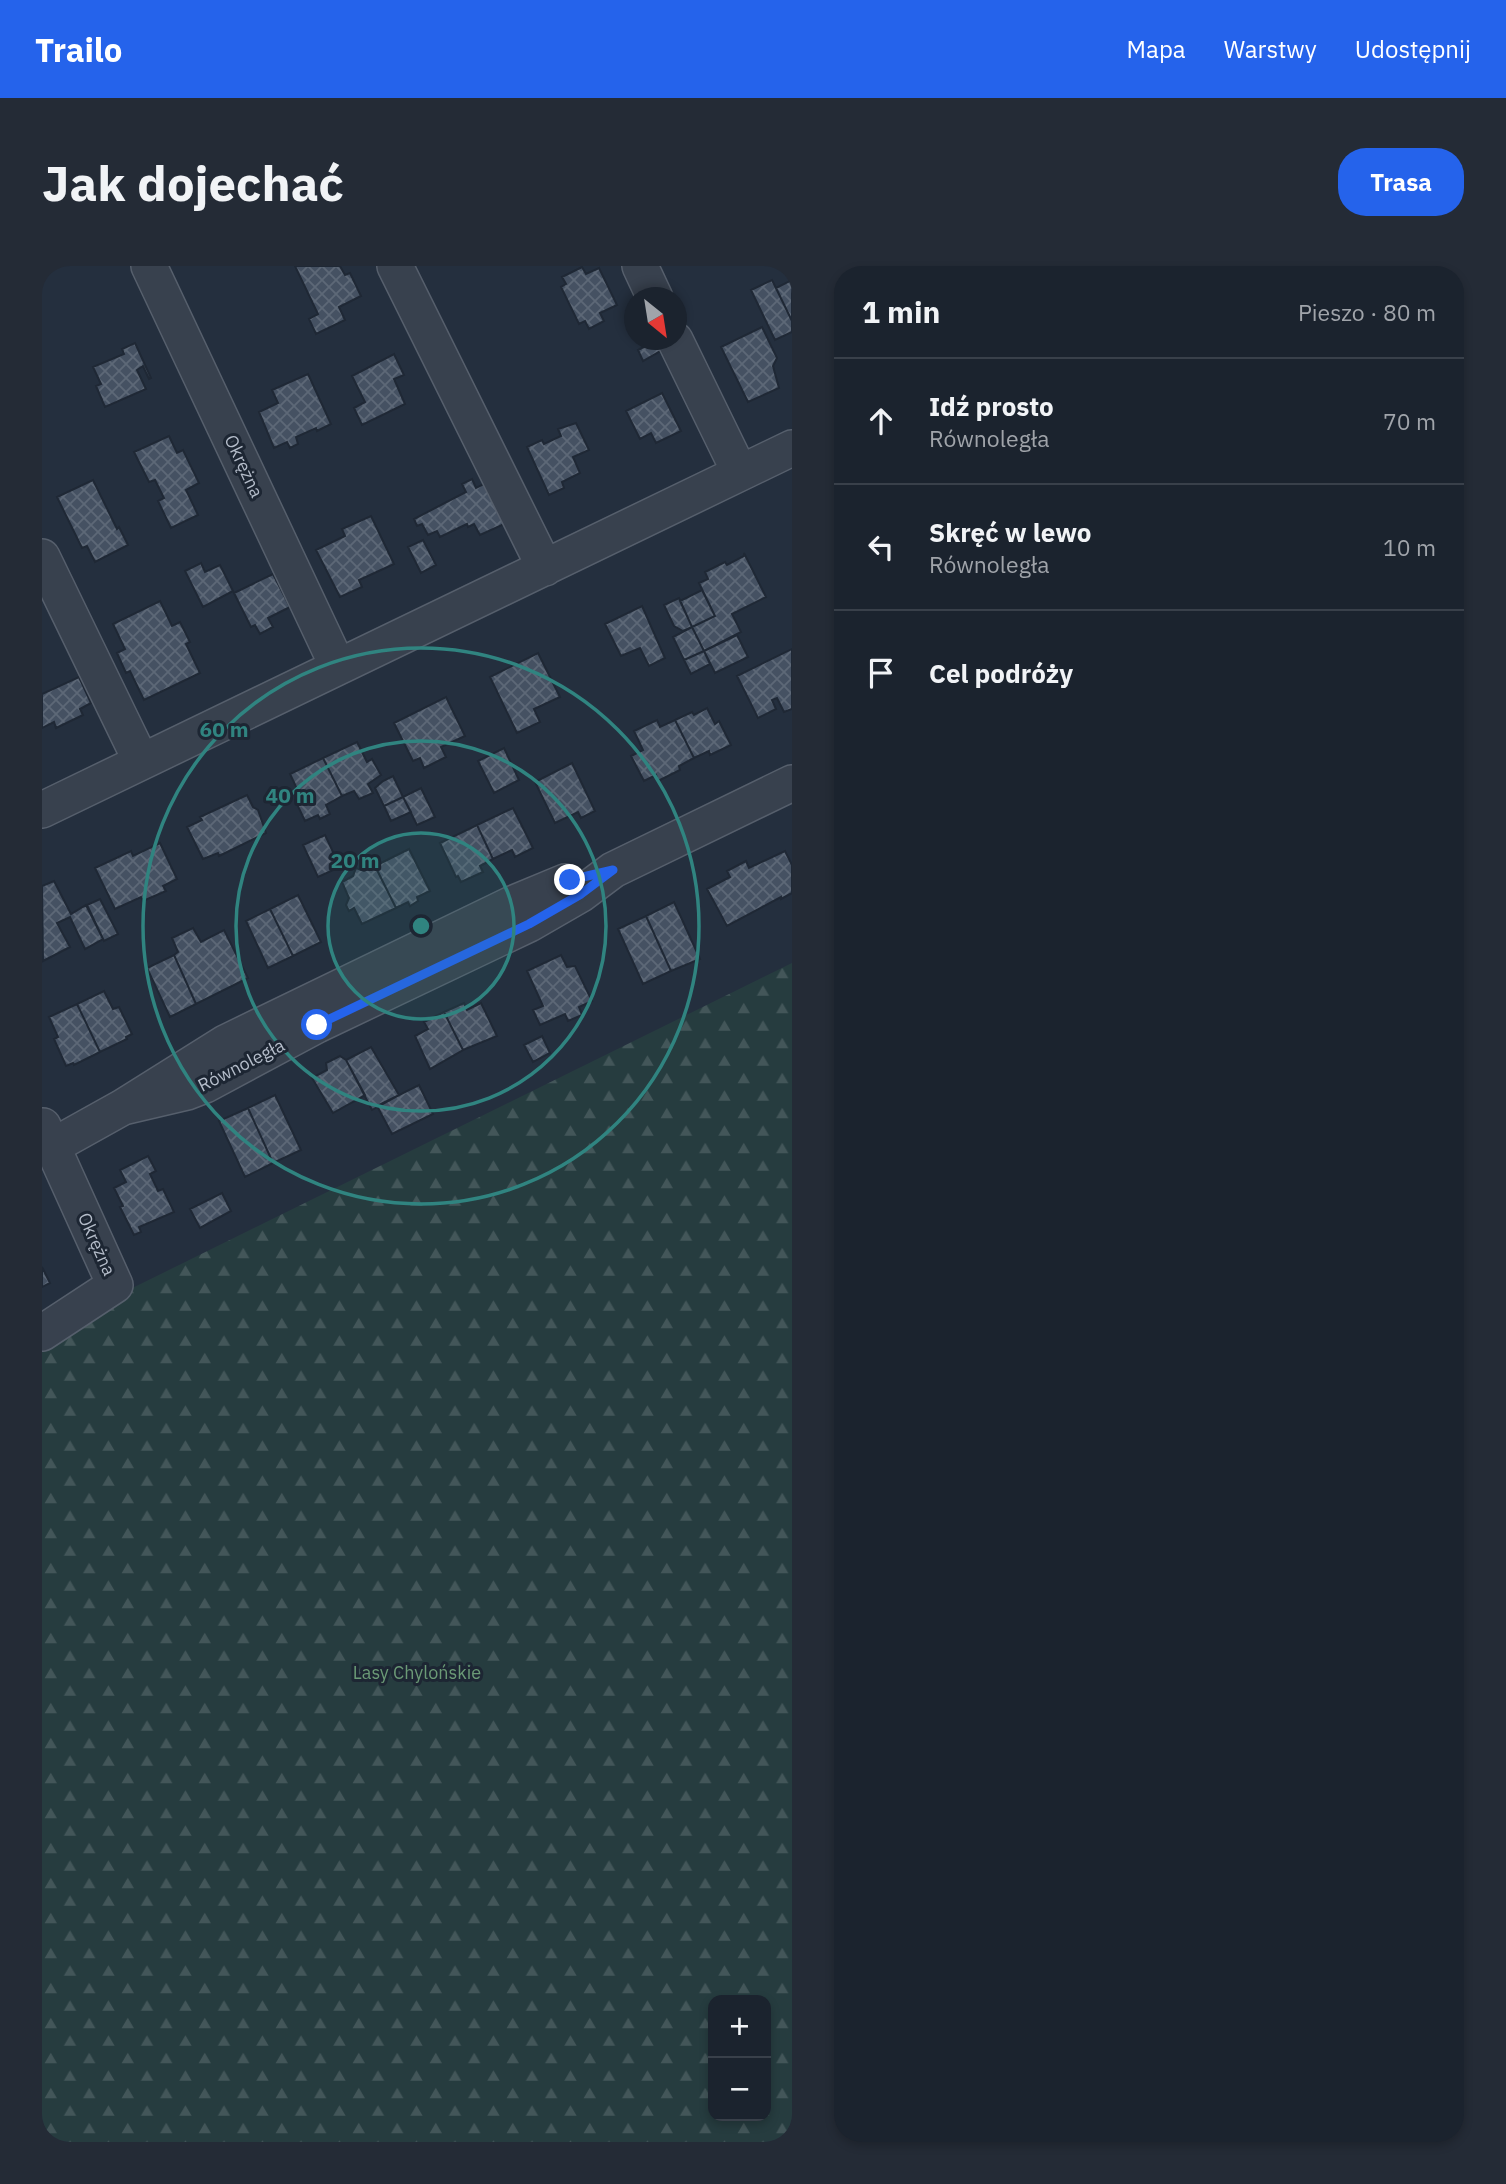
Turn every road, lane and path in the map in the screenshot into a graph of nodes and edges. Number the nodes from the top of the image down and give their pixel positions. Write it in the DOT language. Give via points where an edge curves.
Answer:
graph roads {
  1 [pos="149,266"];
  2 [pos="395,266"];
  3 [pos="640,266"];
  4 [pos="650,287"];
  5 [pos="681,350"];
  6 [pos="792,448"];
  7 [pos="740,473"];
  8 [pos="42,557"];
  9 [pos="545,568"];
  10 [pos="338,667"];
  11 [pos="141,761"];
  12 [pos="792,783"];
  13 [pos="42,810"];
  14 [pos="48,1135"];
  15 [pos="42,1334"];
  1 -- 10 [label="street, Okrężna"];
  2 -- 9 [label="street"];
  3 -- 4 [label="street"];
  5 -- 7 [label="street"];
  6 -- 7 [label="street"];
  7 -- 9 [label="street"];
  8 -- 11 [label="street"];
  9 -- 10 [label="street"];
  10 -- 11 [label="street"];
  11 -- 13 [label="street"];
  12 -- 14 [label="street, Równoległa" via="613,870 529,924 317,1025 216,1079"];
  14 -- 15 [label="street, Okrężna" via="115,1285"];
}
